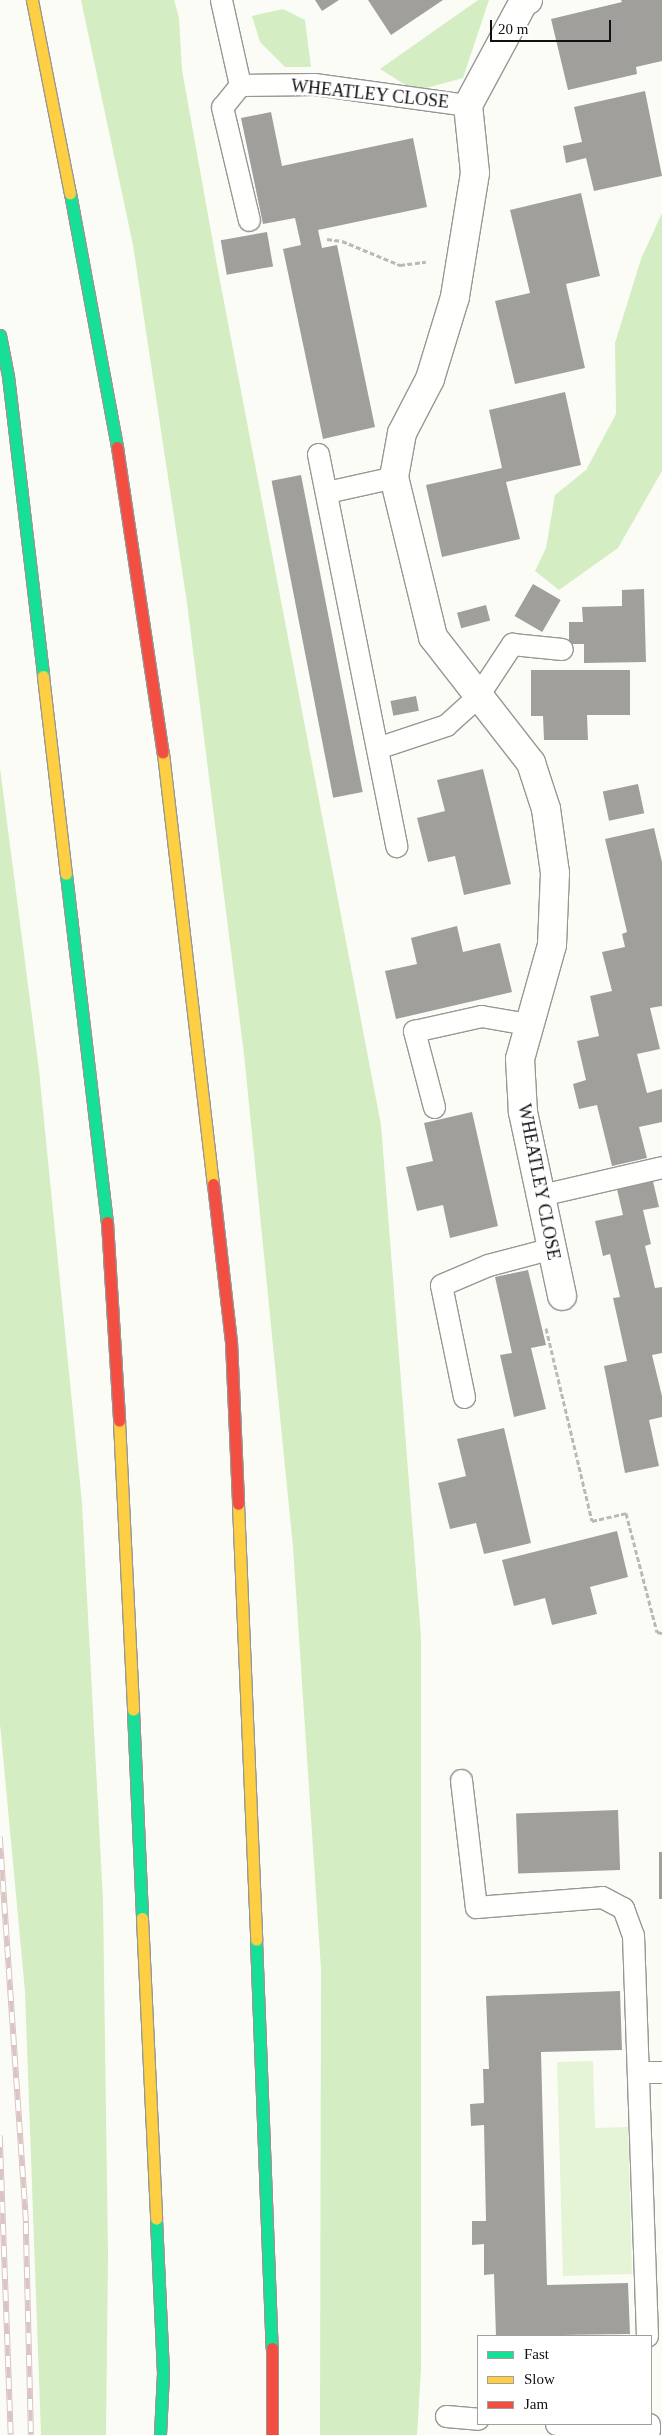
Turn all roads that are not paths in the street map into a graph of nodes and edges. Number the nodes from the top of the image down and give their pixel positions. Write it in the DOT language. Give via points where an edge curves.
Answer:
graph roads {
  1 [pos="32,0"];
  2 [pos="221,0"];
  3 [pos="528,0"];
  4 [pos="240,85"];
  5 [pos="468,105"];
  6 [pos="249,220"];
  7 [pos="0,335"];
  8 [pos="318,454"];
  9 [pos="394,477"];
  10 [pos="327,492"];
  11 [pos="562,649"];
  12 [pos="477,697"];
  13 [pos="377,748"];
  14 [pos="396,846"];
  15 [pos="528,1024"];
  16 [pos="434,1107"];
  17 [pos="662,1167"];
  18 [pos="541,1195"];
  19 [pos="552,1248"];
  20 [pos="562,1296"];
  21 [pos="464,1397"];
  22 [pos="461,1780"];
  23 [pos="640,2072"];
  24 [pos="662,2072"];
  25 [pos="647,2335"];
  26 [pos="446,2416"];
  27 [pos="477,2419"];
  28 [pos="572,2425"];
  29 [pos="649,2425"];
  30 [pos="160,2435"];
  31 [pos="272,2435"];
  1 -- 31 [label="highway" via="105,368 160,725 232,1341 274,2390"];
  2 -- 4 [label="lane"];
  3 -- 5 [label="street, WHEATLEY CLOSE" via="522,3"];
  4 -- 5 [label="lane, WHEATLEY CLOSE" via="314,84"];
  4 -- 6 [label="lane" via="222,107"];
  5 -- 9 [label="street, WHEATLEY CLOSE" via="475,173 456,297 430,379 402,433"];
  7 -- 30 [label="highway" via="8,376 112,1263 163,2373"];
  8 -- 10 [label="lane"];
  9 -- 10 [label="lane"];
  9 -- 12 [label="street, WHEATLEY CLOSE" via="433,636"];
  10 -- 13 [label="lane"];
  11 -- 12 [label="lane" via="512,644"];
  12 -- 13 [label="lane" via="446,725"];
  12 -- 15 [label="street, WHEATLEY CLOSE" via="531,763 546,809 555,873 552,944"];
  13 -- 14 [label="lane"];
  15 -- 16 [label="lane" via="481,1016 414,1031"];
  15 -- 18 [label="street, WHEATLEY CLOSE" via="520,1059 523,1112"];
  17 -- 18 [label="lane"];
  18 -- 19 [label="street, WHEATLEY CLOSE"];
  19 -- 20 [label="street, WHEATLEY CLOSE"];
  19 -- 21 [label="lane" via="488,1265 441,1285"];
  22 -- 23 [label="lane" via="476,1908 602,1897 623,1908 633,1935"];
  23 -- 24 [label="lane"];
  23 -- 25 [label="lane"];
  26 -- 27 [label="lane"];
  28 -- 29 [label="lane" via="649,2430"];
}
